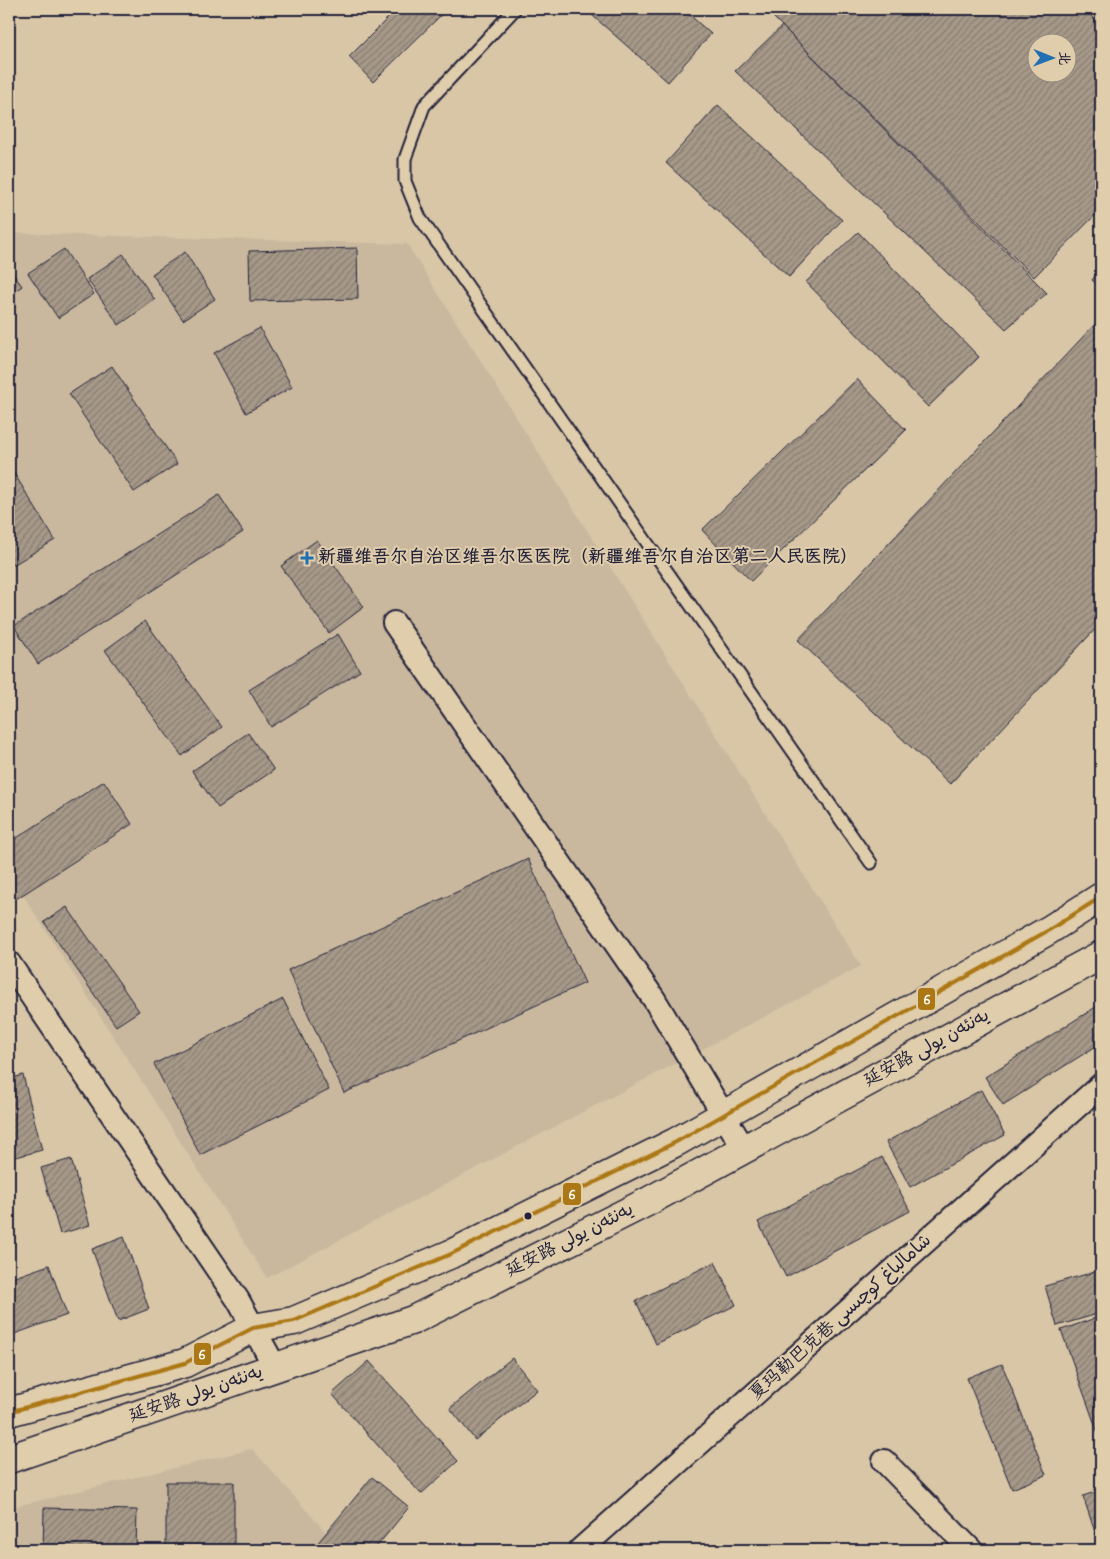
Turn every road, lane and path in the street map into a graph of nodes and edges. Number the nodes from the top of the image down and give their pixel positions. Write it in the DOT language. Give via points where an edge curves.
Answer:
graph roads {
  1 [pos="515,9"];
  2 [pos="394,622"];
  3 [pos="871,863"];
  4 [pos="1101,897"];
  5 [pos="1101,955"];
  6 [pos="9,963"];
  7 [pos="1101,1085"];
  8 [pos="723,1115"];
  9 [pos="744,1149"];
  10 [pos="254,1328"];
  11 [pos="275,1367"];
  12 [pos="9,1412"];
  13 [pos="9,1459"];
  14 [pos="884,1462"];
  15 [pos="580,1550"];
  16 [pos="971,1550"];
  1 -- 3 [label="lane" via="424,106 405,159 405,181 420,218"];
  2 -- 8 [label="street" via="654,1000"];
  4 -- 8 [label="main road, 延安路 يەنئەن يولى" via="1049,930"];
  5 -- 9 [label="main road, 延安路 يەنئەن يولى"];
  6 -- 10 [label="street"];
  7 -- 15 [label="street, 夏玛勒巴克巷 شامالباغ كوچىسى"];
  8 -- 9 [label="street"];
  8 -- 10 [label="main road, 延安路 يەنئەن يولى" via="676,1142 451,1254 294,1321"];
  9 -- 11 [label="main road, 延安路 يەنئەن يولى" via="647,1202 413,1320"];
  10 -- 11 [label="street"];
  10 -- 12 [label="main road, 延安路 يەنئەن يولى" via="185,1363"];
  11 -- 13 [label="main road, 延安路 يەنئەن يولى"];
  14 -- 16 [label="street"];
}
